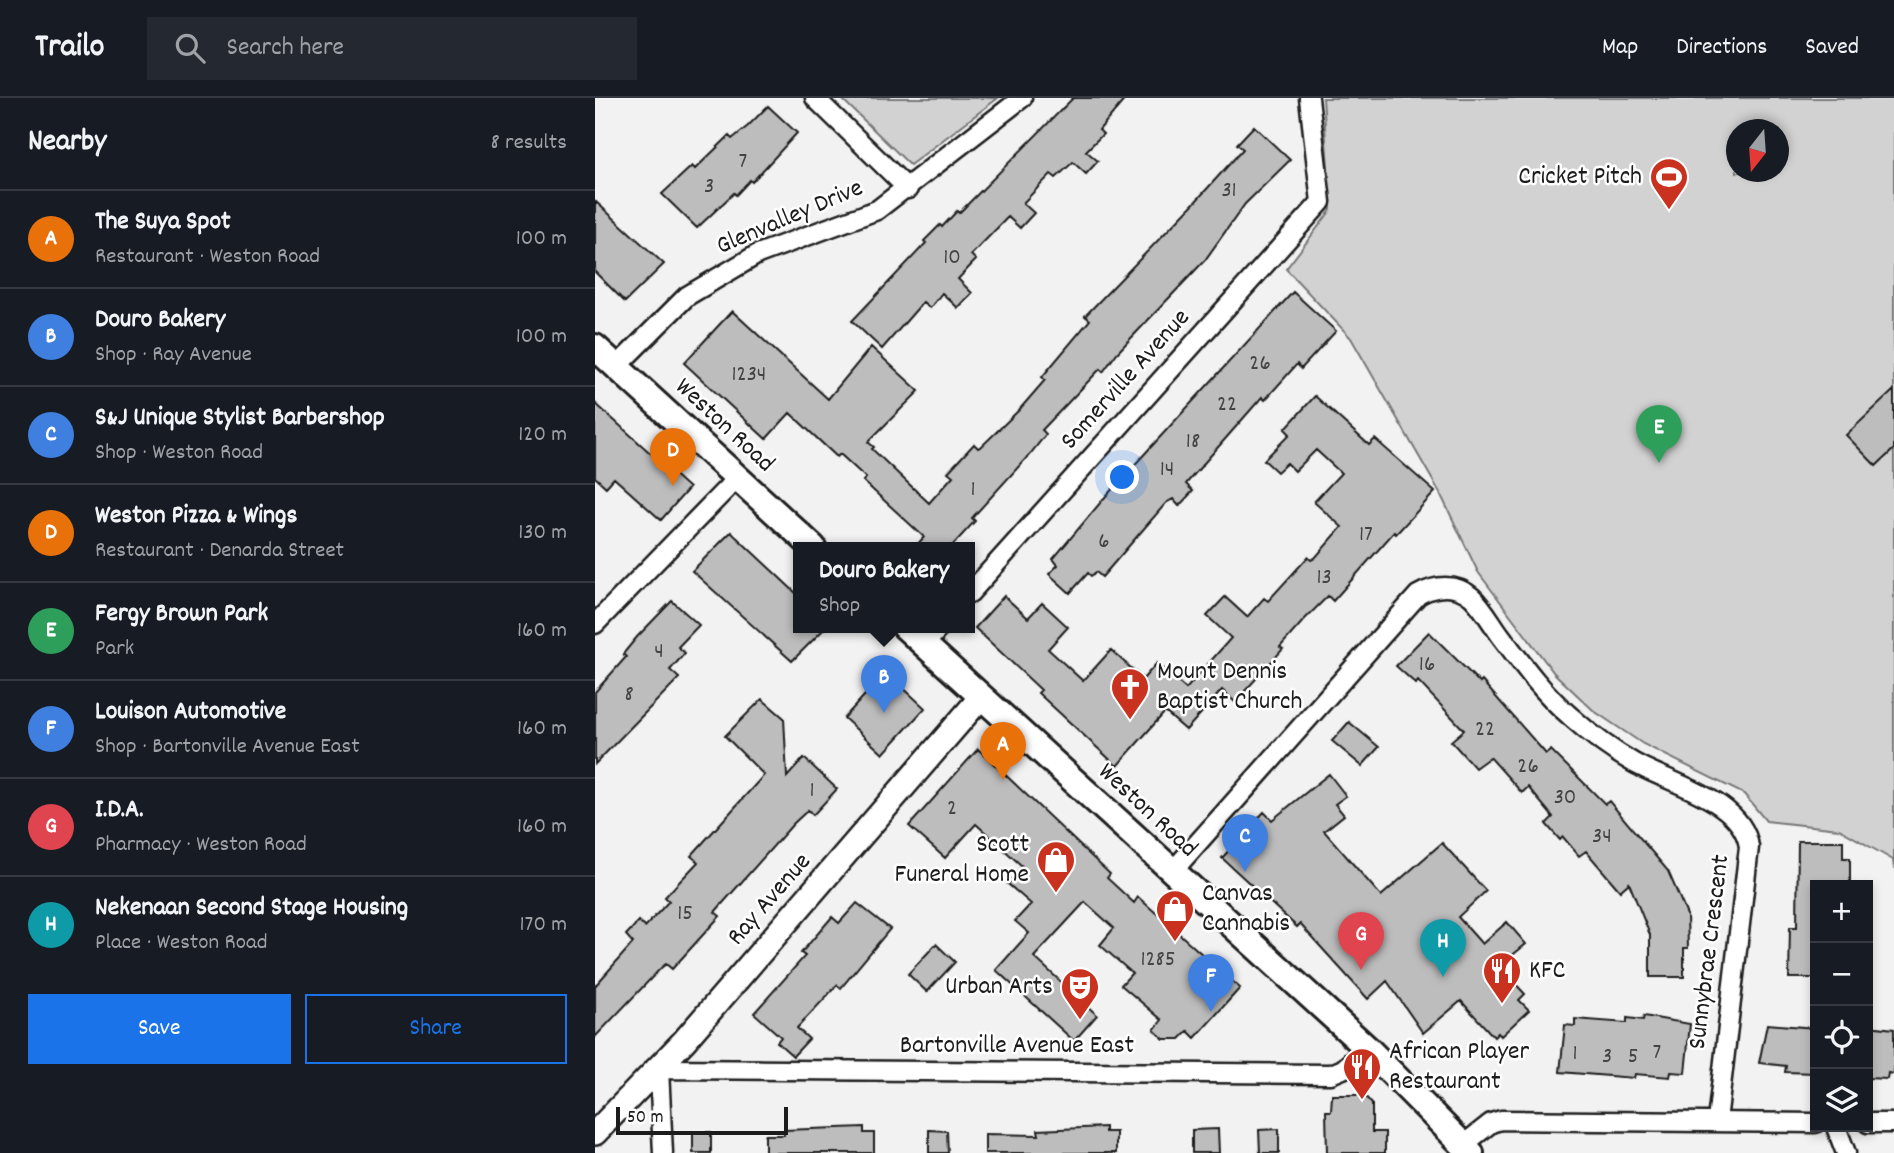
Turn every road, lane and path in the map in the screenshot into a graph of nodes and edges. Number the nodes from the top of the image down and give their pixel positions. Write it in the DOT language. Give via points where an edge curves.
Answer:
graph roads {
  1 [pos="815,98"];
  2 [pos="1022,98"];
  3 [pos="1309,98"];
  4 [pos="908,189"];
  5 [pos="595,346"];
  6 [pos="617,366"];
  7 [pos="736,480"];
  8 [pos="807,542"];
  9 [pos="975,587"];
  10 [pos="595,624"];
  11 [pos="933,636"];
  12 [pos="981,697"];
  13 [pos="1171,873"];
  14 [pos="1367,1048"];
  15 [pos="659,1069"];
  16 [pos="1717,1121"];
  17 [pos="1810,1123"];
  18 [pos="1873,1123"];
  19 [pos="1894,1123"];
  20 [pos="1838,1132"];
  21 [pos="595,1133"];
  22 [pos="1467,1149"];
  23 [pos="663,1153"];
  24 [pos="1846,1153"];
  1 -- 4 [label="street"];
  2 -- 4 [label="street, Glenvalley Drive"];
  3 -- 9 [label="street, Somerville Avenue" via="1321,202"];
  4 -- 6 [label="street, Glenvalley Drive" via="860,219 758,254 696,290"];
  5 -- 6 [label="main road, Weston Road"];
  6 -- 7 [label="main road, Weston Road"];
  7 -- 8 [label="main road, Weston Road"];
  7 -- 10 [label="street"];
  11 -- 12 [label="main road, Weston Road"];
  12 -- 13 [label="main road, Weston Road"];
  12 -- 15 [label="street, Ray Avenue"];
  13 -- 14 [label="main road, Weston Road"];
  13 -- 16 [label="street, Sunnybrae Crescent" via="1418,594 1429,588 1455,588 1472,597 1538,684 1576,722 1637,764 1719,804 1747,833"];
  14 -- 15 [label="street, Bartonville Avenue East" via="1331,1074"];
  14 -- 22 [label="main road, Weston Road"];
  15 -- 21 [label="street, Ray Avenue"];
  15 -- 23 [label="street"];
  16 -- 17 [label="street"];
  16 -- 22 [label="street" via="1501,1120"];
  18 -- 19 [label="street"];
  20 -- 24 [label="street"];
}
